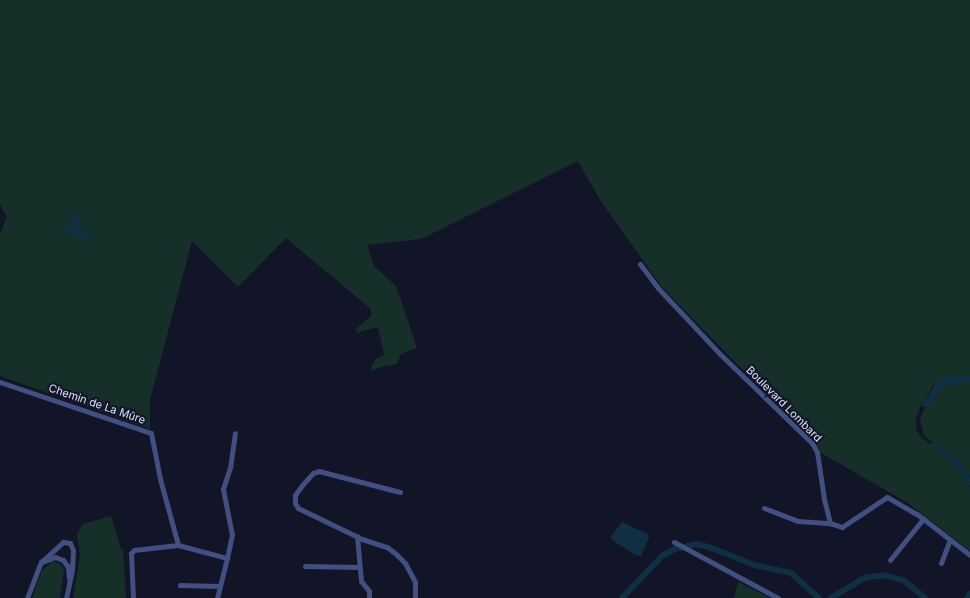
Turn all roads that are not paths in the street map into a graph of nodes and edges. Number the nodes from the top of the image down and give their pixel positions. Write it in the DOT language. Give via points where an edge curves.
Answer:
graph roads {
  1 [pos="640,264"];
  2 [pos="0,382"];
  3 [pos="235,433"];
  4 [pos="400,492"];
  5 [pos="764,508"];
  6 [pos="923,519"];
  7 [pos="830,523"];
  8 [pos="357,536"];
  9 [pos="950,540"];
  10 [pos="674,542"];
  11 [pos="178,545"];
  12 [pos="970,555"];
  13 [pos="227,558"];
  14 [pos="890,560"];
  15 [pos="41,562"];
  16 [pos="941,562"];
  17 [pos="305,566"];
  18 [pos="359,567"];
  19 [pos="70,583"];
  20 [pos="180,585"];
  21 [pos="220,586"];
  22 [pos="27,598"];
  23 [pos="66,598"];
  24 [pos="133,598"];
  25 [pos="217,598"];
  26 [pos="369,598"];
  27 [pos="415,598"];
  28 [pos="778,598"];
  1 -- 7 [label="street, Boulevard Lombard" via="658,288 719,353 812,443 817,452"];
  2 -- 11 [label="street, Chemin de La Mûre" via="151,433 160,479"];
  3 -- 13 [label="street" via="230,468 223,489 232,535"];
  4 -- 8 [label="street" via="319,472 313,473 295,495 294,503 298,508"];
  5 -- 7 [label="street" via="798,521"];
  6 -- 7 [label="street" via="895,499 887,497 842,527"];
  6 -- 9 [label="street"];
  6 -- 14 [label="street"];
  8 -- 18 [label="street"];
  8 -- 27 [label="street" via="387,547 406,563 415,582"];
  9 -- 12 [label="street"];
  9 -- 16 [label="street"];
  10 -- 28 [label="street"];
  11 -- 13 [label="street"];
  11 -- 24 [label="street" via="134,550 130,553"];
  13 -- 21 [label="street"];
  15 -- 19 [label="street" via="55,557 63,560 68,567"];
  15 -- 19 [label="street" via="63,542 70,543 73,550"];
  15 -- 22 [label="street"];
  17 -- 18 [label="street"];
  18 -- 26 [label="street" via="360,581 369,591"];
  19 -- 23 [label="street"];
  20 -- 21 [label="street"];
  21 -- 25 [label="street"];
}
